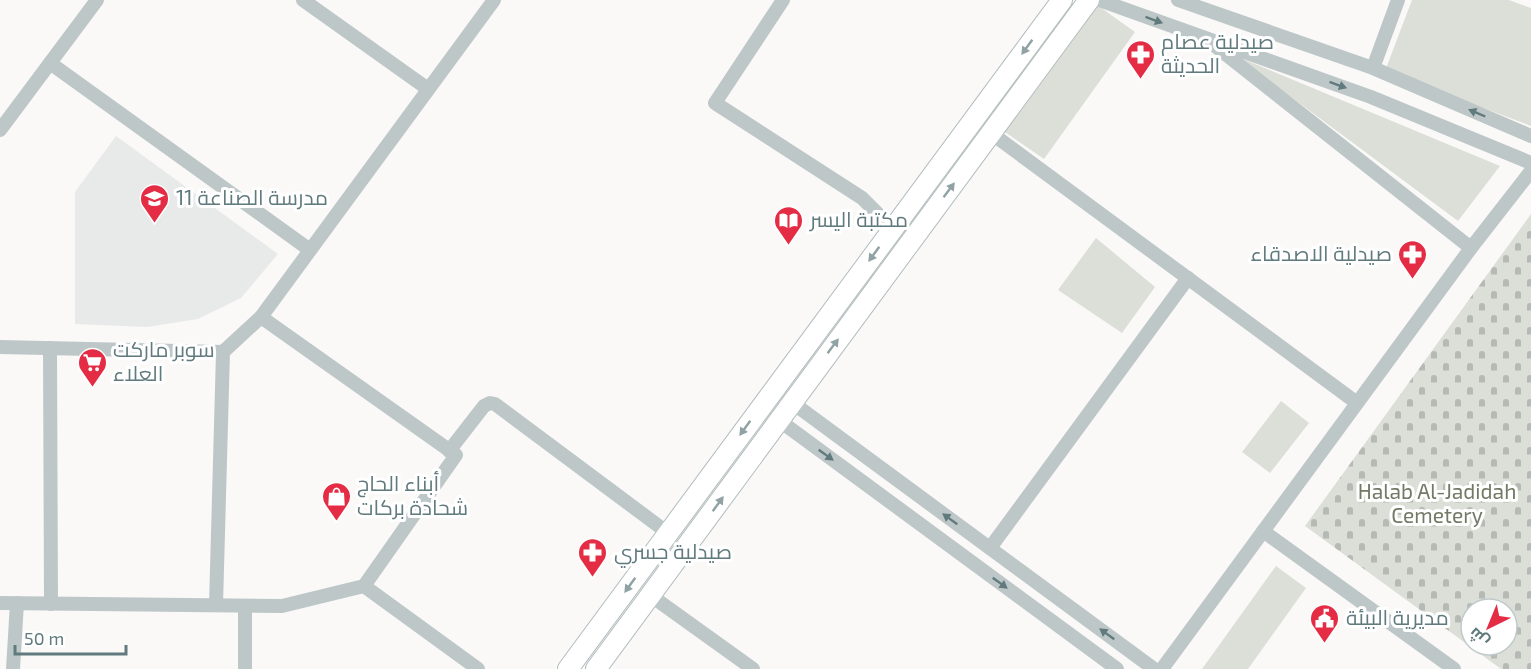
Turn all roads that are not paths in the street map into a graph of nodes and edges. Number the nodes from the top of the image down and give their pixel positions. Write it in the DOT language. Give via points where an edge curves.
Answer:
graph roads {
  1 [pos="97,0"];
  2 [pos="303,0"];
  3 [pos="494,0"];
  4 [pos="783,0"];
  5 [pos="1062,0"];
  6 [pos="1089,0"];
  7 [pos="1099,0"];
  8 [pos="1178,0"];
  9 [pos="1398,0"];
  10 [pos="1205,38"];
  11 [pos="50,63"];
  12 [pos="1373,68"];
  13 [pos="428,89"];
  14 [pos="0,130"];
  15 [pos="991,133"];
  16 [pos="1531,136"];
  17 [pos="1531,164"];
  18 [pos="1531,171"];
  19 [pos="892,229"];
  20 [pos="1471,248"];
  21 [pos="310,250"];
  22 [pos="1188,278"];
  23 [pos="261,317"];
  24 [pos="0,347"];
  25 [pos="50,348"];
  26 [pos="223,352"];
  27 [pos="774,389"];
  28 [pos="792,402"];
  29 [pos="1357,403"];
  30 [pos="761,407"];
  31 [pos="779,421"];
  32 [pos="449,451"];
  33 [pos="681,515"];
  34 [pos="699,529"];
  35 [pos="1263,531"];
  36 [pos="668,532"];
  37 [pos="990,548"];
  38 [pos="364,586"];
  39 [pos="651,595"];
  40 [pos="0,603"];
  41 [pos="17,603"];
  42 [pos="51,604"];
  43 [pos="216,605"];
  44 [pos="245,606"];
  45 [pos="13,669"];
  46 [pos="245,669"];
  47 [pos="478,669"];
  48 [pos="568,669"];
  49 [pos="596,669"];
  50 [pos="753,669"];
  51 [pos="1117,669"];
  52 [pos="1154,669"];
  53 [pos="1162,669"];
  54 [pos="1454,669"];
  1 -- 11 [label="street"];
  2 -- 13 [label="street"];
  3 -- 13 [label="street"];
  4 -- 19 [label="street" via="715,103 862,198"];
  5 -- 19 [label="street, one-way"];
  6 -- 15 [label="street"];
  7 -- 10 [label="street, one-way"];
  8 -- 12 [label="street"];
  9 -- 12 [label="street"];
  10 -- 17 [label="street, one-way" via="1371,97"];
  10 -- 20 [label="street"];
  11 -- 14 [label="street"];
  11 -- 21 [label="street"];
  16 -- 12 [label="street, one-way"];
  13 -- 21 [label="street"];
  15 -- 22 [label="street"];
  28 -- 15 [label="street, one-way"];
  18 -- 20 [label="street"];
  19 -- 27 [label="street, one-way"];
  20 -- 29 [label="street"];
  21 -- 23 [label="street"];
  22 -- 29 [label="street"];
  22 -- 37 [label="street"];
  23 -- 26 [label="street"];
  23 -- 32 [label="street"];
  24 -- 25 [label="street"];
  25 -- 26 [label="street"];
  25 -- 42 [label="street"];
  26 -- 43 [label="street"];
  27 -- 28 [label="street"];
  27 -- 30 [label="street"];
  28 -- 31 [label="street"];
  37 -- 28 [label="street, one-way"];
  29 -- 35 [label="street"];
  30 -- 31 [label="street"];
  30 -- 33 [label="street, one-way"];
  34 -- 31 [label="street, one-way"];
  31 -- 51 [label="street, one-way"];
  32 -- 36 [label="street" via="484,406 495,404"];
  32 -- 38 [label="street" via="456,455"];
  33 -- 34 [label="street"];
  33 -- 36 [label="street"];
  34 -- 39 [label="street"];
  35 -- 53 [label="street"];
  35 -- 54 [label="street"];
  36 -- 48 [label="street, one-way"];
  52 -- 37 [label="street, one-way"];
  38 -- 44 [label="street" via="282,606"];
  38 -- 47 [label="street"];
  39 -- 49 [label="street"];
  39 -- 50 [label="street"];
  40 -- 41 [label="street"];
  41 -- 42 [label="street"];
  41 -- 45 [label="street"];
  42 -- 43 [label="street"];
  43 -- 44 [label="street"];
  44 -- 46 [label="street"];
}
